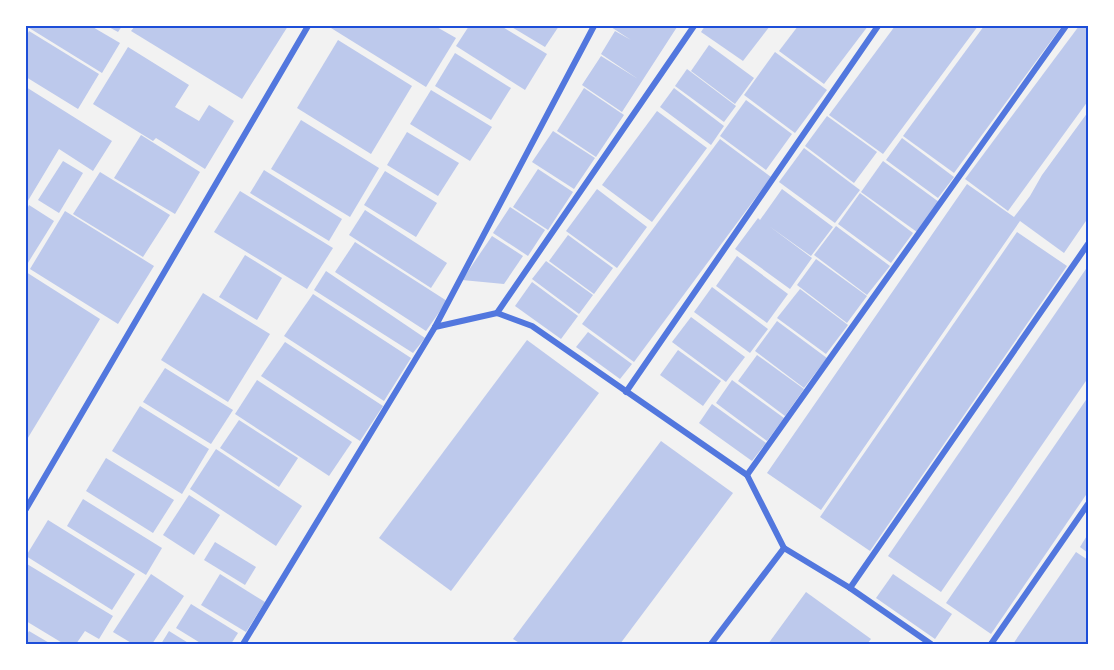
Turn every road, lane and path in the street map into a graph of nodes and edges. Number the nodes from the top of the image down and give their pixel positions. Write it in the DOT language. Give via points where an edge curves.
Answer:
graph roads {
  1 [pos="308,26"];
  2 [pos="594,26"];
  3 [pos="694,26"];
  4 [pos="878,26"];
  5 [pos="1066,26"];
  6 [pos="1089,244"];
  7 [pos="497,313"];
  8 [pos="435,327"];
  9 [pos="626,392"];
  10 [pos="747,475"];
  11 [pos="1089,504"];
  12 [pos="26,509"];
  13 [pos="784,548"];
  14 [pos="850,588"];
  15 [pos="243,645"];
  16 [pos="711,645"];
  17 [pos="931,645"];
  18 [pos="991,645"];
  1 -- 12 [label="street"];
  2 -- 8 [label="street"];
  3 -- 7 [label="street"];
  4 -- 9 [label="street"];
  5 -- 10 [label="street"];
  6 -- 14 [label="street"];
  7 -- 8 [label="street"];
  7 -- 9 [label="street" via="532,326"];
  8 -- 15 [label="street"];
  9 -- 10 [label="street"];
  10 -- 13 [label="street"];
  11 -- 18 [label="street"];
  13 -- 14 [label="street"];
  13 -- 16 [label="street"];
  14 -- 17 [label="street"];
}
